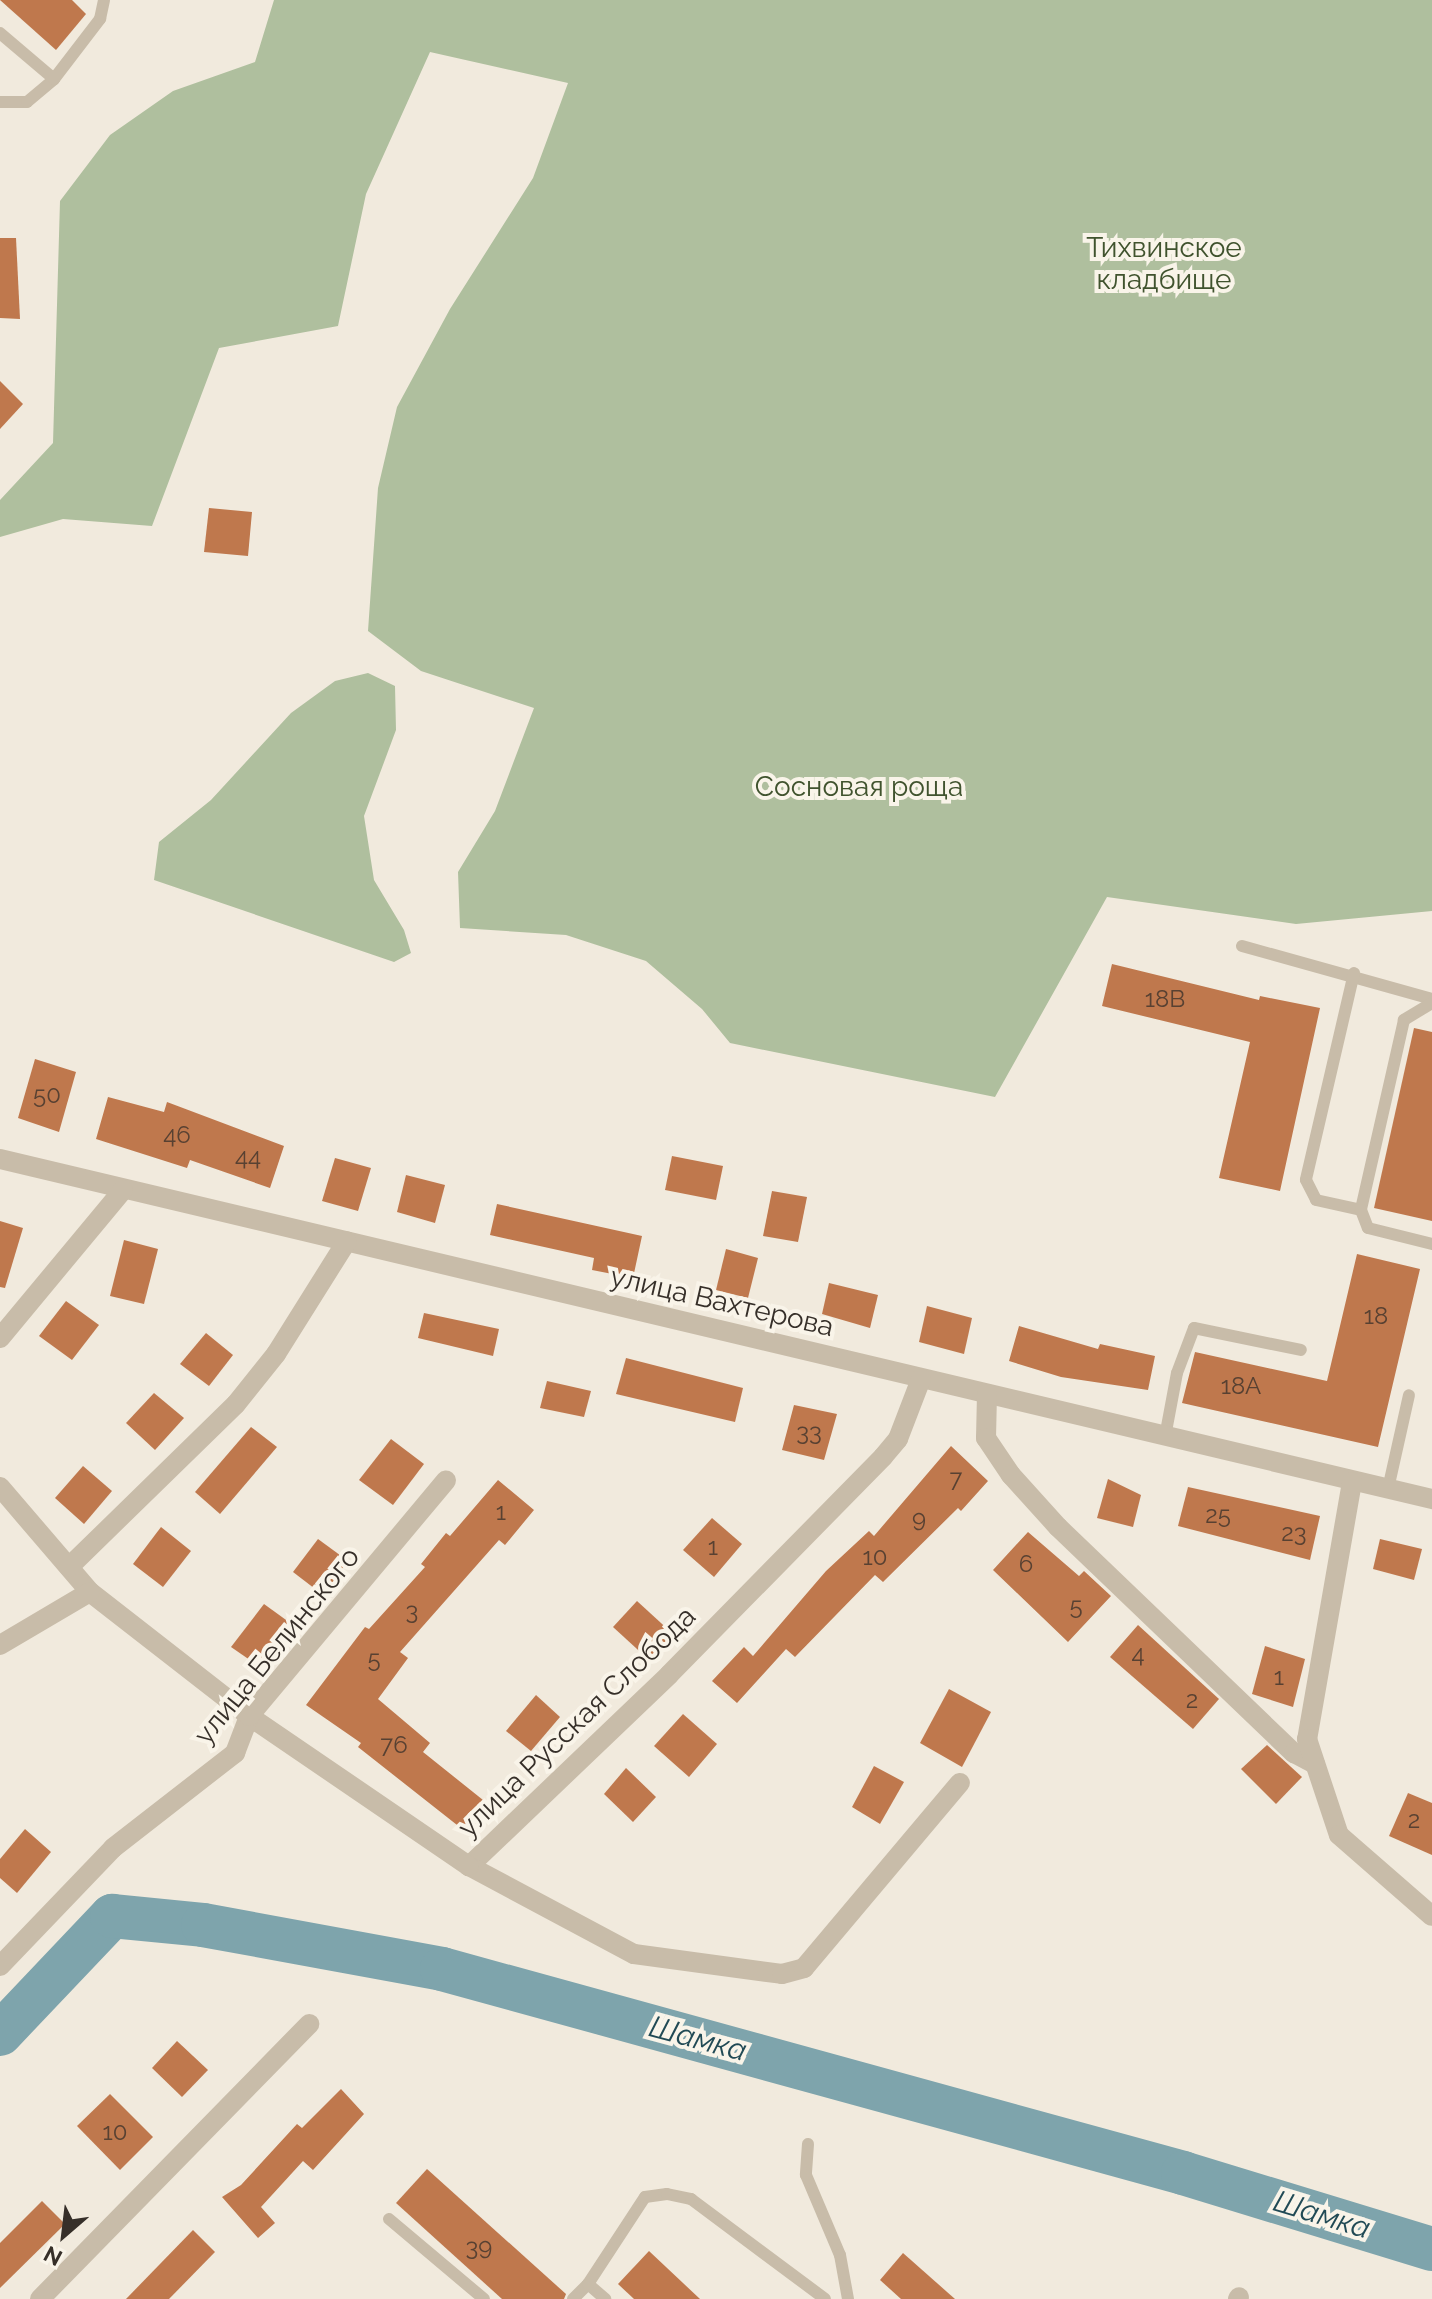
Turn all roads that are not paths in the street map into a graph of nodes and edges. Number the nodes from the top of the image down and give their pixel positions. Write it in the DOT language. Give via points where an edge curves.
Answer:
graph roads {
  1 [pos="104,0"];
  2 [pos="0,33"];
  3 [pos="54,79"];
  4 [pos="0,102"];
  5 [pos="1242,946"];
  6 [pos="1354,973"];
  7 [pos="1432,1001"];
  8 [pos="0,1159"];
  9 [pos="123,1190"];
  10 [pos="1361,1210"];
  11 [pos="347,1241"];
  12 [pos="1432,1244"];
  13 [pos="0,1338"];
  14 [pos="1301,1350"];
  15 [pos="921,1379"];
  16 [pos="987,1394"];
  17 [pos="1409,1395"];
  18 [pos="1165,1437"];
  19 [pos="446,1480"];
  20 [pos="1352,1482"];
  21 [pos="0,1487"];
  22 [pos="1388,1489"];
  23 [pos="1432,1499"];
  24 [pos="69,1567"];
  25 [pos="90,1592"];
  26 [pos="0,1645"];
  27 [pos="249,1716"];
  28 [pos="1315,1764"];
  29 [pos="960,1783"];
  30 [pos="469,1866"];
  31 [pos="1432,1916"];
  32 [pos="0,1966"];
  33 [pos="309,2024"];
  34 [pos="808,2144"];
  35 [pos="389,2219"];
  36 [pos="588,2284"];
  37 [pos="40,2299"];
  38 [pos="484,2299"];
  39 [pos="573,2299"];
  40 [pos="605,2299"];
  41 [pos="825,2299"];
  42 [pos="848,2299"];
  1 -- 3 [label="lane" via="100,19"];
  2 -- 3 [label="lane"];
  3 -- 4 [label="lane" via="27,102"];
  5 -- 6 [label="lane"];
  6 -- 7 [label="lane"];
  6 -- 10 [label="lane" via="1306,1180 1316,1200"];
  7 -- 10 [label="lane" via="1404,1020"];
  8 -- 9 [label="street, улица Вахтерова"];
  9 -- 11 [label="street, улица Вахтерова"];
  9 -- 13 [label="street"];
  10 -- 12 [label="lane" via="1368,1228"];
  11 -- 15 [label="street, улица Вахтерова"];
  11 -- 24 [label="street" via="276,1354 236,1404"];
  14 -- 18 [label="lane" via="1194,1328 1177,1373"];
  15 -- 16 [label="street, улица Вахтерова"];
  15 -- 30 [label="street, улица Русская Слобода" via="898,1439 883,1457 669,1675"];
  16 -- 18 [label="street, улица Вахтерова"];
  16 -- 28 [label="street" via="986,1438 1011,1475 1058,1527 1283,1742"];
  17 -- 22 [label="lane"];
  18 -- 20 [label="street, улица Вахтерова"];
  19 -- 27 [label="street, улица Белинского"];
  20 -- 22 [label="street, улица Вахтерова"];
  20 -- 28 [label="street" via="1307,1739"];
  21 -- 24 [label="street"];
  22 -- 23 [label="street, улица Вахтерова"];
  24 -- 25 [label="street"];
  25 -- 26 [label="street"];
  25 -- 27 [label="street"];
  27 -- 30 [label="street"];
  27 -- 32 [label="street, улица Белинского" via="235,1753 113,1848"];
  28 -- 31 [label="street" via="1339,1835"];
  29 -- 30 [label="street, улица Русская Слобода" via="804,1968 782,1974 634,1954"];
  33 -- 37 [label="street"];
  34 -- 42 [label="lane" via="806,2175 840,2255"];
  35 -- 38 [label="lane"];
  36 -- 39 [label="lane"];
  36 -- 40 [label="lane"];
  36 -- 41 [label="lane" via="645,2197 667,2194 691,2199"];
}
